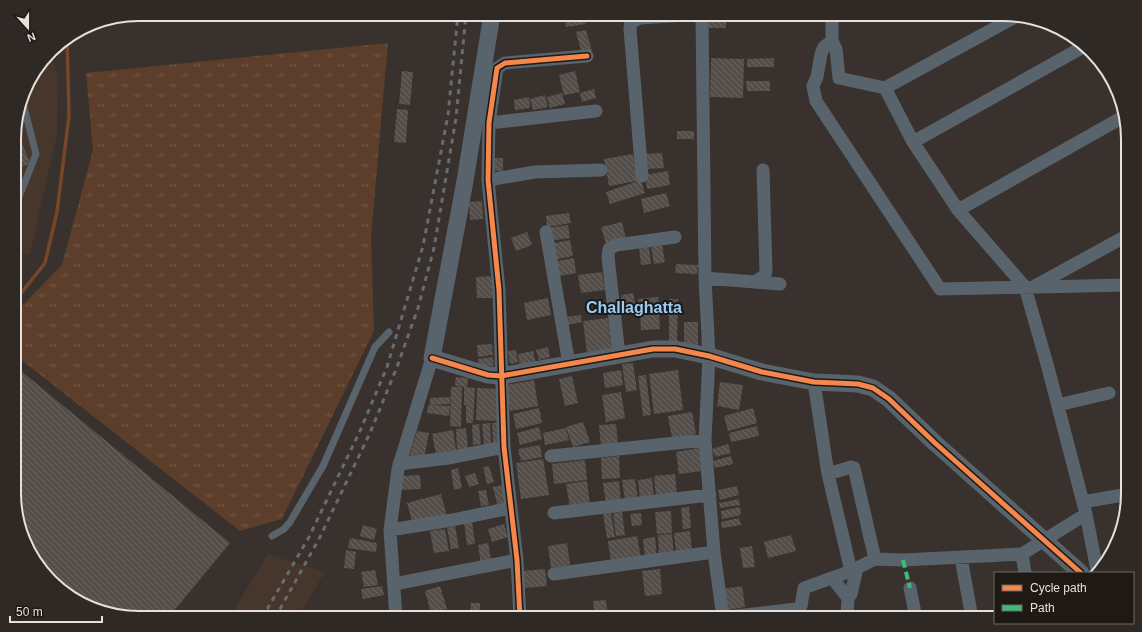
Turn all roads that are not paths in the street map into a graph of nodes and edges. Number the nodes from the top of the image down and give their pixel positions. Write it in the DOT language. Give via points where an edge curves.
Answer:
graph roads {
  1 [pos="491,21"];
  2 [pos="634,21"];
  3 [pos="702,21"];
  4 [pos="832,21"];
  5 [pos="1007,21"];
  6 [pos="832,41"];
  7 [pos="1079,49"];
  8 [pos="587,56"];
  9 [pos="817,77"];
  10 [pos="839,78"];
  11 [pos="886,88"];
  12 [pos="25,110"];
  13 [pos="596,111"];
  14 [pos="1119,119"];
  15 [pos="489,123"];
  16 [pos="913,142"];
  17 [pos="600,170"];
  18 [pos="763,170"];
  19 [pos="642,176"];
  20 [pos="488,180"];
  21 [pos="21,192"];
  22 [pos="958,210"];
  23 [pos="546,232"];
  24 [pos="675,237"];
  25 [pos="1121,239"];
  26 [pos="705,278"];
  27 [pos="755,282"];
  28 [pos="780,284"];
  29 [pos="1121,285"];
  30 [pos="1029,287"];
  31 [pos="389,332"];
  32 [pos="619,355"];
  33 [pos="709,356"];
  34 [pos="432,358"];
  35 [pos="569,364"];
  36 [pos="501,376"];
  37 [pos="814,382"];
  38 [pos="1109,393"];
  39 [pos="1058,405"];
  40 [pos="705,440"];
  41 [pos="504,447"];
  42 [pos="551,456"];
  43 [pos="399,464"];
  44 [pos="828,474"];
  45 [pos="710,495"];
  46 [pos="1121,496"];
  47 [pos="511,508"];
  48 [pos="1085,508"];
  49 [pos="554,513"];
  50 [pos="390,530"];
  51 [pos="272,536"];
  52 [pos="1045,540"];
  53 [pos="714,552"];
  54 [pos="1022,554"];
  55 [pos="961,558"];
  56 [pos="875,559"];
  57 [pos="517,560"];
  58 [pos="1096,566"];
  59 [pos="854,569"];
  60 [pos="1025,572"];
  61 [pos="1080,572"];
  62 [pos="554,574"];
  63 [pos="832,578"];
  64 [pos="394,584"];
  65 [pos="910,588"];
  66 [pos="848,598"];
  67 [pos="396,611"];
  68 [pos="520,611"];
  69 [pos="722,611"];
  70 [pos="780,611"];
  71 [pos="847,611"];
  72 [pos="915,611"];
  73 [pos="971,611"];
  1 -- 34 [label="street" via="465,182"];
  2 -- 19 [label="street" via="630,29"];
  3 -- 26 [label="street"];
  4 -- 6 [label="street"];
  5 -- 11 [label="street"];
  6 -- 9 [label="street" via="824,47 821,54"];
  6 -- 10 [label="street" via="836,49"];
  7 -- 16 [label="street"];
  8 -- 15 [label="street" via="505,63 497,68"];
  9 -- 10 [label="street"];
  9 -- 30 [label="street" via="813,86 816,101 940,289"];
  10 -- 11 [label="street"];
  11 -- 16 [label="street"];
  12 -- 21 [label="lane" via="36,154"];
  13 -- 15 [label="street"];
  14 -- 22 [label="street"];
  15 -- 20 [label="street"];
  16 -- 22 [label="street"];
  17 -- 20 [label="street" via="535,172"];
  18 -- 27 [label="street" via="766,271"];
  20 -- 36 [label="street" via="499,290"];
  22 -- 30 [label="street"];
  23 -- 35 [label="street"];
  24 -- 32 [label="street" via="616,245 609,249"];
  25 -- 30 [label="street"];
  26 -- 27 [label="street"];
  26 -- 33 [label="street"];
  27 -- 28 [label="street"];
  29 -- 30 [label="street"];
  30 -- 39 [label="street"];
  31 -- 51 [label="lane" via="375,347 369,359 323,466 290,522"];
  32 -- 33 [label="street" via="663,348"];
  32 -- 35 [label="street"];
  33 -- 37 [label="street" via="762,372"];
  33 -- 40 [label="street"];
  34 -- 36 [label="street" via="488,375"];
  34 -- 43 [label="street"];
  35 -- 36 [label="street"];
  36 -- 41 [label="street"];
  37 -- 44 [label="street"];
  37 -- 52 [label="street" via="858,384 880,392"];
  38 -- 39 [label="street"];
  39 -- 48 [label="street"];
  40 -- 42 [label="street"];
  40 -- 45 [label="street"];
  41 -- 43 [label="street"];
  41 -- 47 [label="street"];
  43 -- 50 [label="street"];
  44 -- 56 [label="street" via="854,468"];
  44 -- 59 [label="street"];
  45 -- 49 [label="street"];
  45 -- 53 [label="street"];
  46 -- 48 [label="street"];
  47 -- 50 [label="street"];
  47 -- 57 [label="street"];
  48 -- 52 [label="street"];
  48 -- 58 [label="street"];
  50 -- 64 [label="street"];
  52 -- 54 [label="street"];
  52 -- 61 [label="street"];
  53 -- 62 [label="street"];
  53 -- 69 [label="street"];
  54 -- 55 [label="street"];
  54 -- 60 [label="street"];
  55 -- 56 [label="street"];
  55 -- 73 [label="street"];
  56 -- 59 [label="street"];
  57 -- 64 [label="street"];
  57 -- 68 [label="street"];
  59 -- 63 [label="street"];
  59 -- 66 [label="street" via="851,594"];
  63 -- 66 [label="street"];
  63 -- 70 [label="street" via="804,588 801,606"];
  64 -- 67 [label="street"];
  65 -- 72 [label="street"];
  66 -- 71 [label="street"];
}
